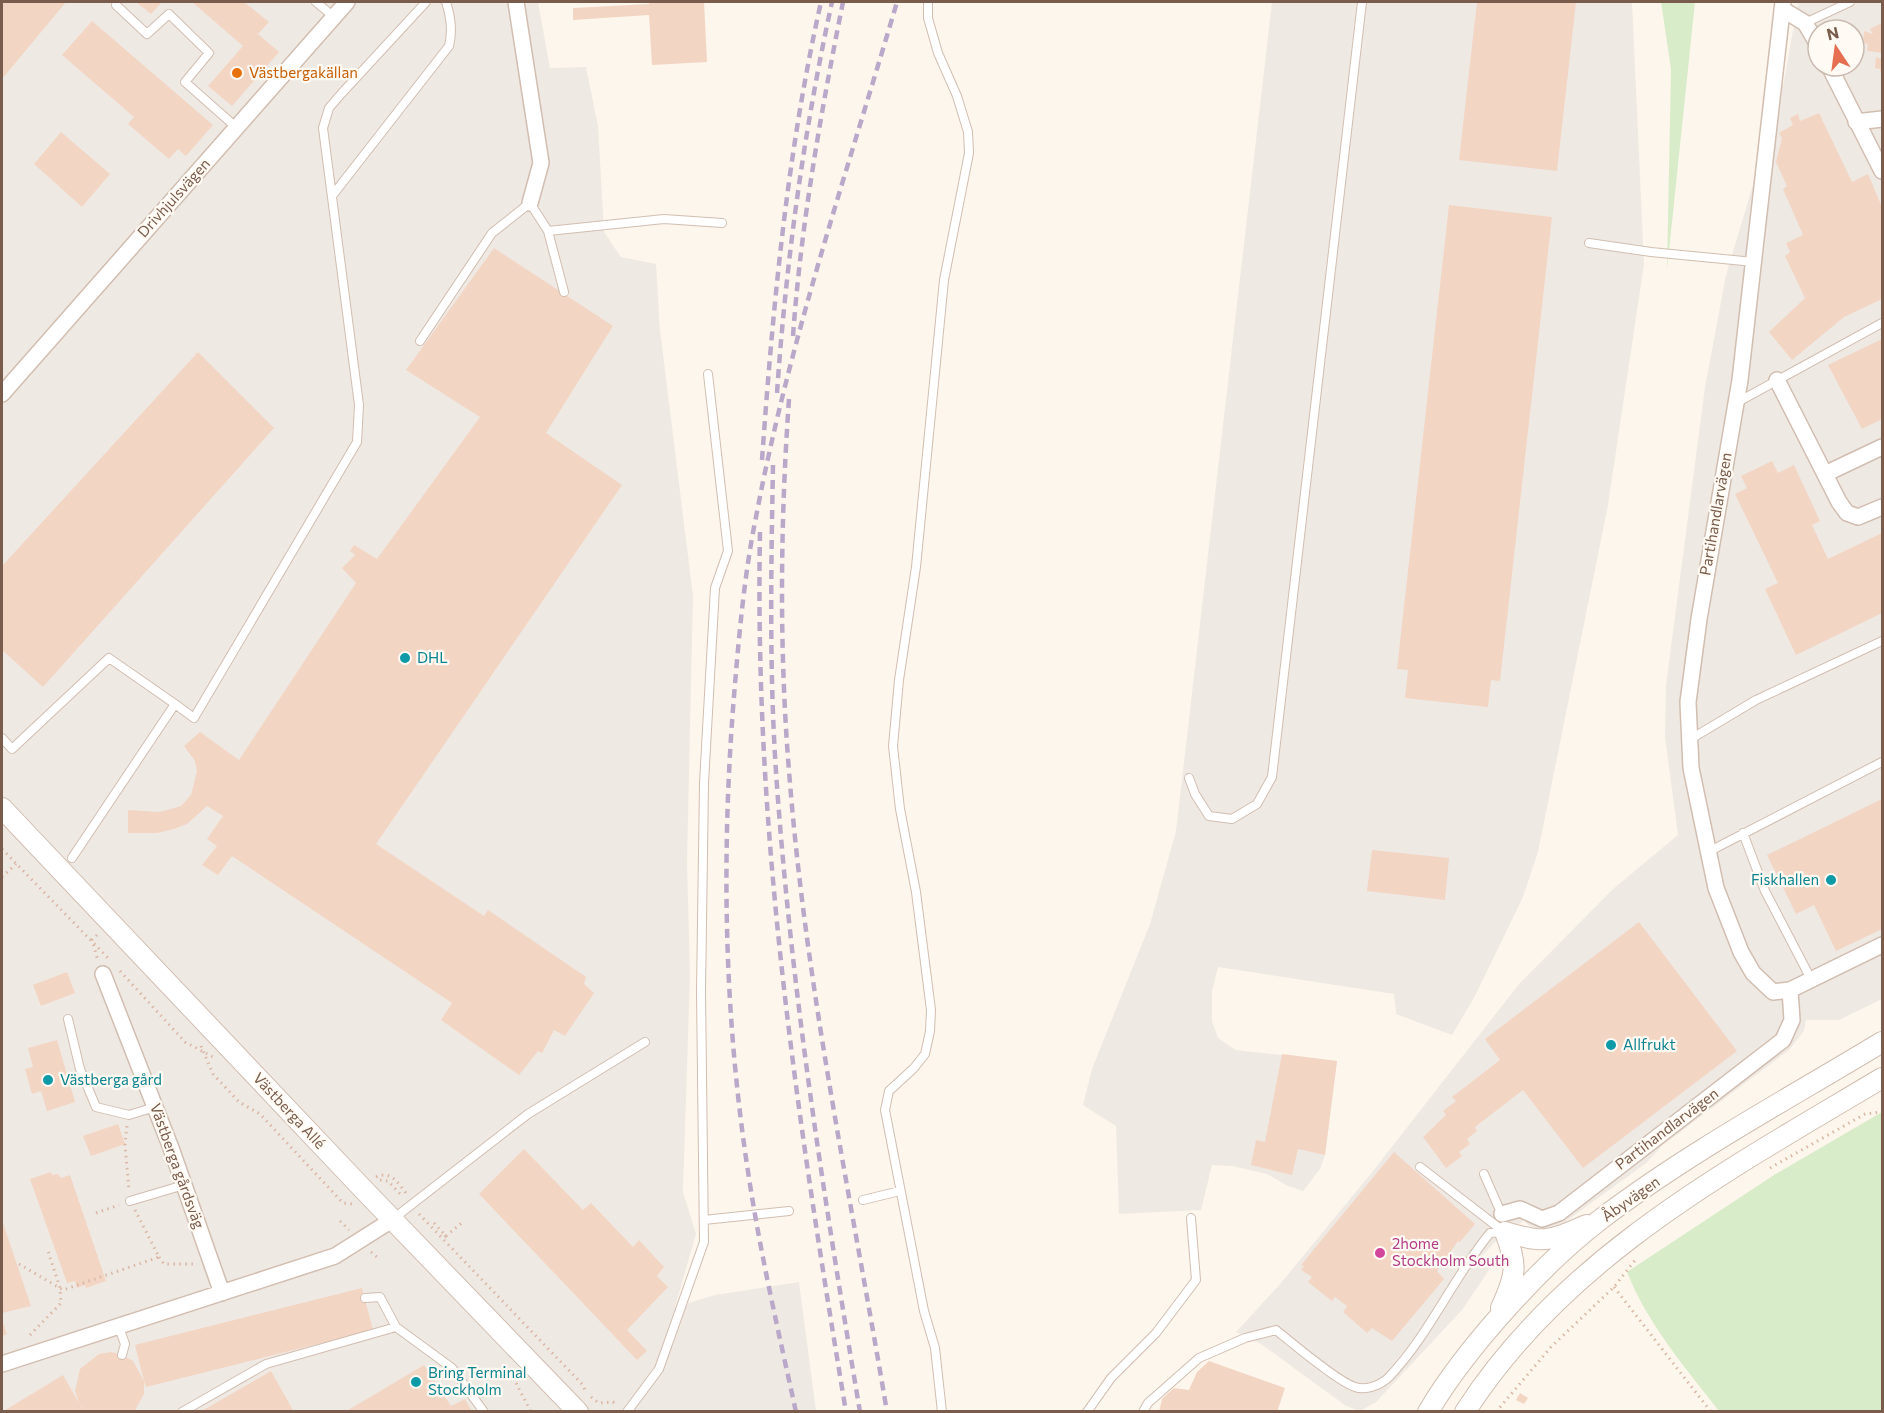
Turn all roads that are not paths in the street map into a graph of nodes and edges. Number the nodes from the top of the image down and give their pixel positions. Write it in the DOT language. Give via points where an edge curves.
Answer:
graph roads {
  1 [pos="316,2"];
  2 [pos="347,2"];
  3 [pos="426,2"];
  4 [pos="446,2"];
  5 [pos="516,2"];
  6 [pos="928,2"];
  7 [pos="1362,2"];
  8 [pos="1850,2"];
  9 [pos="116,5"];
  10 [pos="1783,5"];
  11 [pos="334,16"];
  12 [pos="1805,22"];
  13 [pos="1836,78"];
  14 [pos="1882,119"];
  15 [pos="1856,122"];
  16 [pos="237,128"];
  17 [pos="1882,171"];
  18 [pos="332,196"];
  19 [pos="530,203"];
  20 [pos="722,223"];
  21 [pos="548,231"];
  22 [pos="1588,243"];
  23 [pos="1755,262"];
  24 [pos="564,292"];
  25 [pos="1882,323"];
  26 [pos="420,341"];
  27 [pos="708,374"];
  28 [pos="1777,380"];
  29 [pos="2,394"];
  30 [pos="1736,403"];
  31 [pos="1882,447"];
  32 [pos="1825,474"];
  33 [pos="1882,507"];
  34 [pos="1882,641"];
  35 [pos="175,704"];
  36 [pos="2,738"];
  37 [pos="1688,741"];
  38 [pos="1882,762"];
  39 [pos="1189,778"];
  40 [pos="2,808"];
  41 [pos="1743,833"];
  42 [pos="1708,852"];
  43 [pos="72,858"];
  44 [pos="1882,945"];
  45 [pos="103,974"];
  46 [pos="1812,981"];
  47 [pos="1790,990"];
  48 [pos="68,1019"];
  49 [pos="645,1042"];
  50 [pos="1882,1042"];
  51 [pos="1882,1078"];
  52 [pos="155,1107"];
  53 [pos="1420,1167"];
  54 [pos="1484,1174"];
  55 [pos="184,1185"];
  56 [pos="900,1191"];
  57 [pos="863,1200"];
  58 [pos="130,1201"];
  59 [pos="789,1211"];
  60 [pos="1191,1218"];
  61 [pos="392,1220"];
  62 [pos="704,1220"];
  63 [pos="1600,1220"];
  64 [pos="1503,1223"];
  65 [pos="222,1293"];
  66 [pos="365,1298"];
  67 [pos="118,1325"];
  68 [pos="1493,1326"];
  69 [pos="396,1327"];
  70 [pos="122,1355"];
  71 [pos="2,1364"];
  72 [pos="182,1412"];
  73 [pos="484,1412"];
  74 [pos="578,1412"];
  75 [pos="627,1412"];
  76 [pos="942,1412"];
  77 [pos="1087,1412"];
  78 [pos="1143,1412"];
  79 [pos="1428,1412"];
  80 [pos="1465,1412"];
  1 -- 11 [label="lane"];
  2 -- 11 [label="street, Drivhjulsvägen"];
  3 -- 18 [label="lane" via="329,108 323,128"];
  4 -- 18 [label="lane" via="452,33 448,46"];
  5 -- 19 [label="street" via="541,163"];
  6 -- 56 [label="lane" via="928,18 938,53 968,132 969,153 944,280 916,567 893,746 931,1010 925,1054 889,1091 885,1101"];
  7 -- 39 [label="lane" via="1272,777 1257,804 1232,819 1209,816 1194,794"];
  8 -- 12 [label="lane"];
  9 -- 16 [label="lane" via="147,34 169,14 209,52 185,82"];
  10 -- 12 [label="street"];
  10 -- 23 [label="street, Partihandlarvägen"];
  11 -- 16 [label="street, Drivhjulsvägen"];
  13 -- 15 [label="street"];
  14 -- 15 [label="street"];
  15 -- 17 [label="street"];
  16 -- 29 [label="street, Drivhjulsvägen"];
  18 -- 35 [label="lane" via="359,405 357,442 194,718"];
  19 -- 21 [label="lane"];
  19 -- 26 [label="lane" via="492,233"];
  20 -- 21 [label="lane" via="664,219"];
  21 -- 24 [label="lane"];
  22 -- 23 [label="lane"];
  23 -- 30 [label="street, Partihandlarvägen"];
  25 -- 28 [label="lane"];
  27 -- 62 [label="lane" via="728,551 715,588 704,783 700,992"];
  28 -- 30 [label="lane"];
  28 -- 32 [label="street"];
  30 -- 37 [label="street, Partihandlarvägen" via="1699,619 1688,702"];
  31 -- 32 [label="street"];
  32 -- 33 [label="street" via="1847,513 1858,517"];
  34 -- 37 [label="lane" via="1756,700"];
  35 -- 36 [label="lane" via="109,658 12,749"];
  35 -- 43 [label="lane"];
  37 -- 42 [label="street, Partihandlarvägen"];
  38 -- 41 [label="lane"];
  40 -- 61 [label="street, Västberga Allé"];
  41 -- 42 [label="lane"];
  41 -- 46 [label="lane" via="1765,891"];
  42 -- 47 [label="street, Partihandlarvägen" via="1716,888 1753,973 1773,992"];
  44 -- 46 [label="street"];
  45 -- 52 [label="street, Västberga gårdsväg"];
  46 -- 47 [label="street"];
  47 -- 64 [label="street, Partihandlarvägen" via="1792,1020 1783,1040 1558,1214 1542,1219 1520,1209"];
  48 -- 52 [label="lane" via="80,1069 96,1107 129,1115"];
  49 -- 61 [label="lane" via="528,1114"];
  50 -- 63 [label="street, Åbyvägen" via="1708,1148"];
  51 -- 80 [label="street, Åbyvägen" via="1678,1203 1622,1243 1547,1311 1500,1363"];
  52 -- 55 [label="street, Västberga gårdsväg"];
  53 -- 64 [label="lane"];
  54 -- 64 [label="lane"];
  55 -- 58 [label="lane"];
  55 -- 65 [label="street, Västberga gårdsväg"];
  56 -- 57 [label="lane"];
  56 -- 76 [label="lane" via="935,1348"];
  59 -- 62 [label="lane"];
  60 -- 77 [label="lane" via="1196,1280 1156,1333 1111,1378"];
  61 -- 65 [label="street" via="335,1256"];
  61 -- 74 [label="street, Västberga Allé"];
  62 -- 75 [label="lane" via="704,1242 659,1369"];
  63 -- 64 [label="street" via="1545,1241 1533,1241"];
  63 -- 68 [label="street, Åbyvägen"];
  64 -- 68 [label="street" via="1515,1272"];
  64 -- 78 [label="lane" via="1475,1252 1388,1378 1373,1387 1355,1388 1276,1330 1245,1338 1199,1358 1148,1403"];
  65 -- 67 [label="street"];
  66 -- 69 [label="lane" via="380,1297"];
  67 -- 70 [label="lane" via="125,1344"];
  67 -- 71 [label="street"];
  68 -- 79 [label="street, Åbyvägen"];
  69 -- 72 [label="lane" via="266,1364"];
  69 -- 73 [label="lane" via="452,1368"];
}
